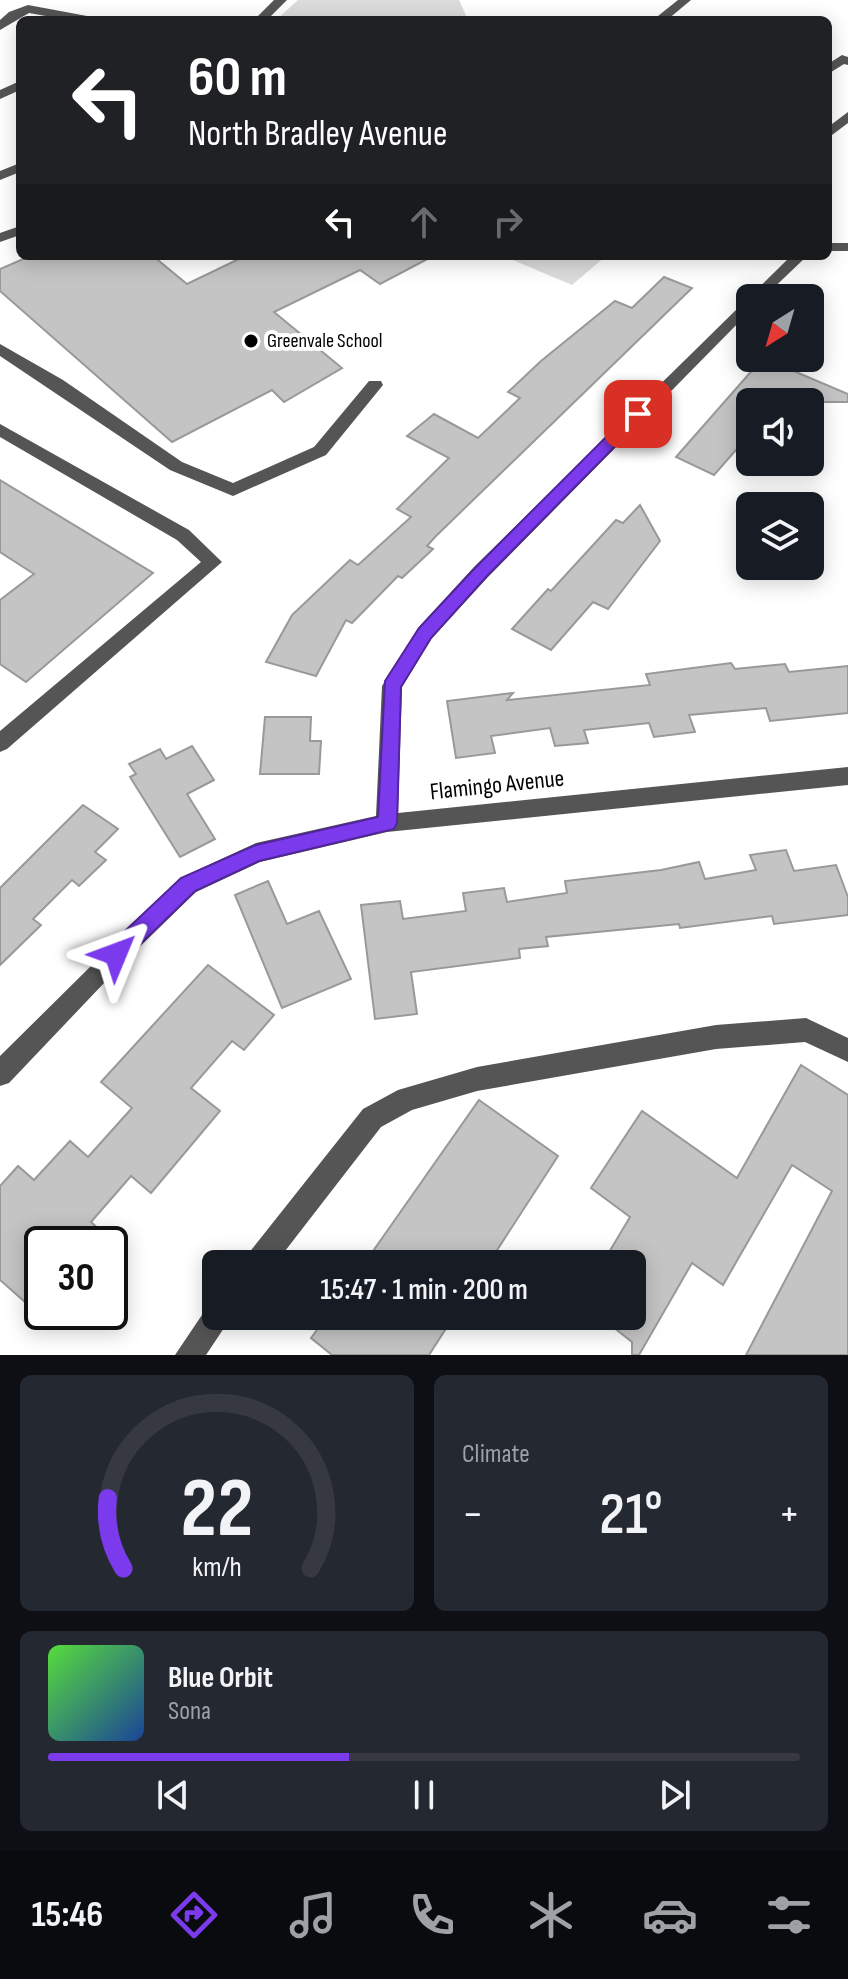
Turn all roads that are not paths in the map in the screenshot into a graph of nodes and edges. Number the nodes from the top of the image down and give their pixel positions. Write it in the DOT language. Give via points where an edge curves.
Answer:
graph roads {
  1 [pos="281,0"];
  2 [pos="685,0"];
  3 [pos="66,16"];
  4 [pos="264,16"];
  5 [pos="664,16"];
  6 [pos="0,26"];
  7 [pos="848,116"];
  8 [pos="832,130"];
  9 [pos="793,260"];
  10 [pos="768,284"];
  11 [pos="736,316"];
  12 [pos="0,349"];
  13 [pos="375,385"];
  14 [pos="0,430"];
  15 [pos="0,743"];
  16 [pos="848,776"];
  17 [pos="387,823"];
  18 [pos="848,1050"];
  19 [pos="0,1074"];
  20 [pos="269,1250"];
  21 [pos="208,1330"];
  22 [pos="189,1355"];
  1 -- 4 [label="street"];
  2 -- 5 [label="street"];
  3 -- 6 [label="street" via="28,9"];
  7 -- 8 [label="street"];
  9 -- 10 [label="street"];
  11 -- 17 [label="street" via="425,633 392,686"];
  12 -- 13 [label="street" via="176,466 233,490 320,451"];
  14 -- 15 [label="street" via="183,535 213,562"];
  16 -- 17 [label="street, Flamingo Avenue"];
  17 -- 19 [label="street, Flamingo Avenue" via="256,853 188,885"];
  18 -- 20 [label="street" via="806,1030 716,1037 477,1079 407,1099 372,1118"];
  21 -- 22 [label="street"];
}
